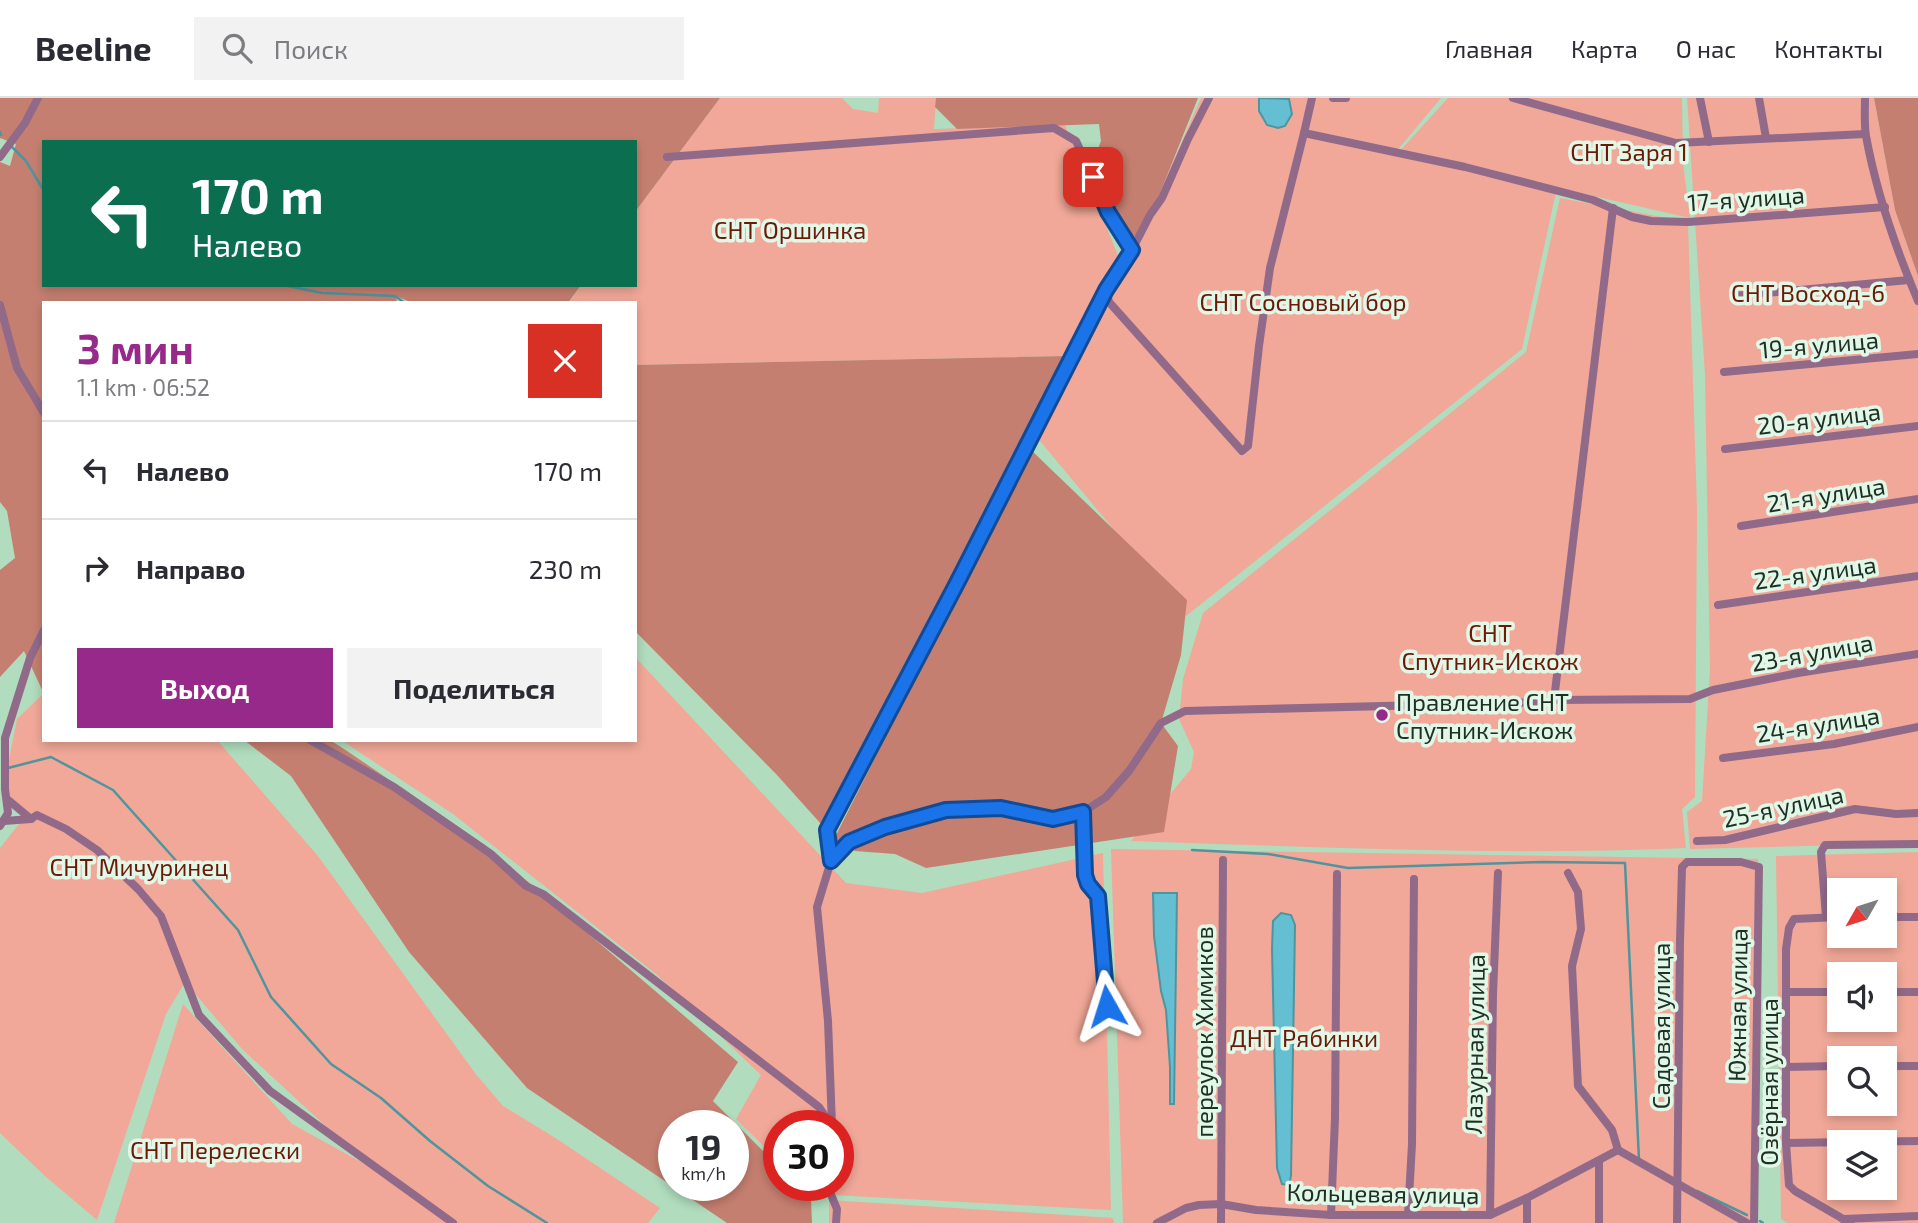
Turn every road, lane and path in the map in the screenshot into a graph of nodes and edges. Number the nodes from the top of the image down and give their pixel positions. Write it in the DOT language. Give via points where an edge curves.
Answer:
graph roads {
  1 [pos="38,98"];
  2 [pos="1209,98"];
  3 [pos="1312,98"];
  4 [pos="1333,98"];
  5 [pos="1346,98"];
  6 [pos="1513,98"];
  7 [pos="1548,98"];
  8 [pos="1700,98"];
  9 [pos="1759,98"];
  10 [pos="1865,98"];
  11 [pos="1550,108"];
  12 [pos="1304,133"];
  13 [pos="1865,134"];
  14 [pos="1766,138"];
  15 [pos="1709,142"];
  16 [pos="0,157"];
  17 [pos="667,157"];
  18 [pos="1885,207"];
  19 [pos="1613,208"];
  20 [pos="1132,250"];
  21 [pos="1909,280"];
  22 [pos="1106,290"];
  23 [pos="1734,296"];
  24 [pos="1918,300"];
  25 [pos="0,305"];
  26 [pos="1918,354"];
  27 [pos="1724,372"];
  28 [pos="42,410"];
  29 [pos="1918,426"];
  30 [pos="1725,449"];
  31 [pos="1918,499"];
  32 [pos="1741,526"];
  33 [pos="1918,576"];
  34 [pos="1718,605"];
  35 [pos="42,634"];
  36 [pos="1918,654"];
  37 [pos="1554,700"];
  38 [pos="1918,727"];
  39 [pos="314,742"];
  40 [pos="1723,758"];
  41 [pos="7,799"];
  42 [pos="1083,812"];
  43 [pos="1918,813"];
  44 [pos="31,819"];
  45 [pos="2,824"];
  46 [pos="1697,841"];
  47 [pos="1918,844"];
  48 [pos="1223,860"];
  49 [pos="831,861"];
  50 [pos="1682,867"];
  51 [pos="1498,873"];
  52 [pos="1568,873"];
  53 [pos="1337,874"];
  54 [pos="1414,879"];
  55 [pos="1826,917"];
  56 [pos="1897,917"];
  57 [pos="1918,918"];
  58 [pos="1787,992"];
  59 [pos="1827,992"];
  60 [pos="1897,992"];
  61 [pos="1918,992"];
  62 [pos="1107,1006"];
  63 [pos="1827,1066"];
  64 [pos="1897,1066"];
  65 [pos="1918,1066"];
  66 [pos="1786,1067"];
  67 [pos="821,1110"];
  68 [pos="831,1110"];
  69 [pos="1918,1141"];
  70 [pos="1786,1143"];
  71 [pos="1618,1150"];
  72 [pos="1599,1161"];
  73 [pos="1679,1186"];
  74 [pos="1527,1198"];
  75 [pos="834,1201"];
  76 [pos="1221,1204"];
  77 [pos="1299,1213"];
  78 [pos="1331,1215"];
  79 [pos="1408,1215"];
  80 [pos="1490,1215"];
  81 [pos="1918,1216"];
  82 [pos="1375,1219"];
  83 [pos="1451,1220"];
  84 [pos="1846,1221"];
  85 [pos="453,1223"];
  86 [pos="836,1223"];
  87 [pos="1157,1223"];
  88 [pos="1221,1223"];
  89 [pos="1299,1223"];
  90 [pos="1527,1223"];
  91 [pos="1599,1223"];
  92 [pos="1677,1223"];
  93 [pos="1747,1223"];
  94 [pos="1754,1223"];
  1 -- 16 [label="street"];
  2 -- 20 [label="street"];
  3 -- 12 [label="street"];
  4 -- 5 [label="street"];
  6 -- 11 [label="street"];
  7 -- 11 [label="street"];
  8 -- 15 [label="street"];
  9 -- 14 [label="street"];
  10 -- 13 [label="street"];
  11 -- 15 [label="street" via="1676,143"];
  12 -- 19 [label="street, 17-я улица" via="1465,167"];
  12 -- 22 [label="street" via="1270,268 1248,446 1242,451 1109,302"];
  13 -- 14 [label="street"];
  13 -- 18 [label="street"];
  14 -- 15 [label="street"];
  17 -- 20 [label="street" via="1054,128 1076,141 1108,212"];
  18 -- 19 [label="street, 17-я улица" via="1688,222 1651,221"];
  18 -- 21 [label="street"];
  19 -- 37 [label="street"];
  20 -- 22 [label="street"];
  21 -- 23 [label="street"];
  21 -- 24 [label="street"];
  22 -- 49 [label="street" via="827,830"];
  25 -- 28 [label="street" via="17,368"];
  26 -- 27 [label="street, 19-я улица"];
  29 -- 30 [label="street, 20-я улица"];
  31 -- 32 [label="street, 21-я улица"];
  33 -- 34 [label="street, 22-я улица"];
  35 -- 41 [label="street" via="5,738"];
  36 -- 37 [label="street, 23-я улица" via="1829,667 1713,690 1690,699"];
  37 -- 42 [label="street, 23-я улица" via="1185,711 1161,723 1129,771 1106,797"];
  38 -- 40 [label="street, 24-я улица" via="1834,744"];
  39 -- 67 [label="street" via="394,787 491,854 526,886 543,894"];
  41 -- 44 [label="street"];
  41 -- 45 [label="street" via="8,813"];
  42 -- 49 [label="street" via="1053,819 1001,808 946,810 849,842"];
  42 -- 62 [label="street" via="1085,875 1098,896"];
  43 -- 46 [label="street, 25-я улица" via="1855,809 1726,840"];
  44 -- 45 [label="street"];
  44 -- 85 [label="street" via="37,814 66,829 97,850 138,889 161,916 198,1015 270,1091"];
  47 -- 55 [label="street" via="1825,845"];
  48 -- 76 [label="street, переулок Химиков"];
  49 -- 68 [label="street" via="817,907"];
  50 -- 73 [label="street, Садовая улица"];
  50 -- 94 [label="street, Южная улица" via="1687,862 1741,862 1759,867"];
  51 -- 80 [label="street, Лазурная улица"];
  52 -- 71 [label="street" via="1578,892 1581,929 1572,966 1578,1086 1612,1130"];
  53 -- 78 [label="street"];
  54 -- 79 [label="street"];
  55 -- 58 [label="street, Озёрная улица" via="1794,919 1789,928"];
  56 -- 57 [label="street"];
  58 -- 59 [label="street"];
  58 -- 66 [label="street, Озёрная улица"];
  60 -- 61 [label="street"];
  63 -- 66 [label="street"];
  64 -- 65 [label="street"];
  66 -- 70 [label="street, Озёрная улица"];
  69 -- 70 [label="street"];
  70 -- 84 [label="street, Озёрная улица" via="1789,1185"];
  71 -- 72 [label="street, Кольцевая улица"];
  71 -- 73 [label="street"];
  72 -- 74 [label="street, Кольцевая улица"];
  72 -- 91 [label="street"];
  73 -- 92 [label="street, Садовая улица"];
  73 -- 93 [label="street"];
  74 -- 80 [label="street, Кольцевая улица"];
  74 -- 90 [label="street"];
  75 -- 86 [label="street"];
  76 -- 77 [label="street, Кольцевая улица"];
  76 -- 87 [label="street, Кольцевая улица" via="1186,1208"];
  76 -- 88 [label="street, переулок Химиков"];
  77 -- 78 [label="street, Кольцевая улица"];
  77 -- 89 [label="street"];
  78 -- 82 [label="street, Кольцевая улица"];
  79 -- 82 [label="street, Кольцевая улица"];
  79 -- 83 [label="street, Кольцевая улица"];
  80 -- 83 [label="street, Кольцевая улица"];
  81 -- 84 [label="street"];
}
